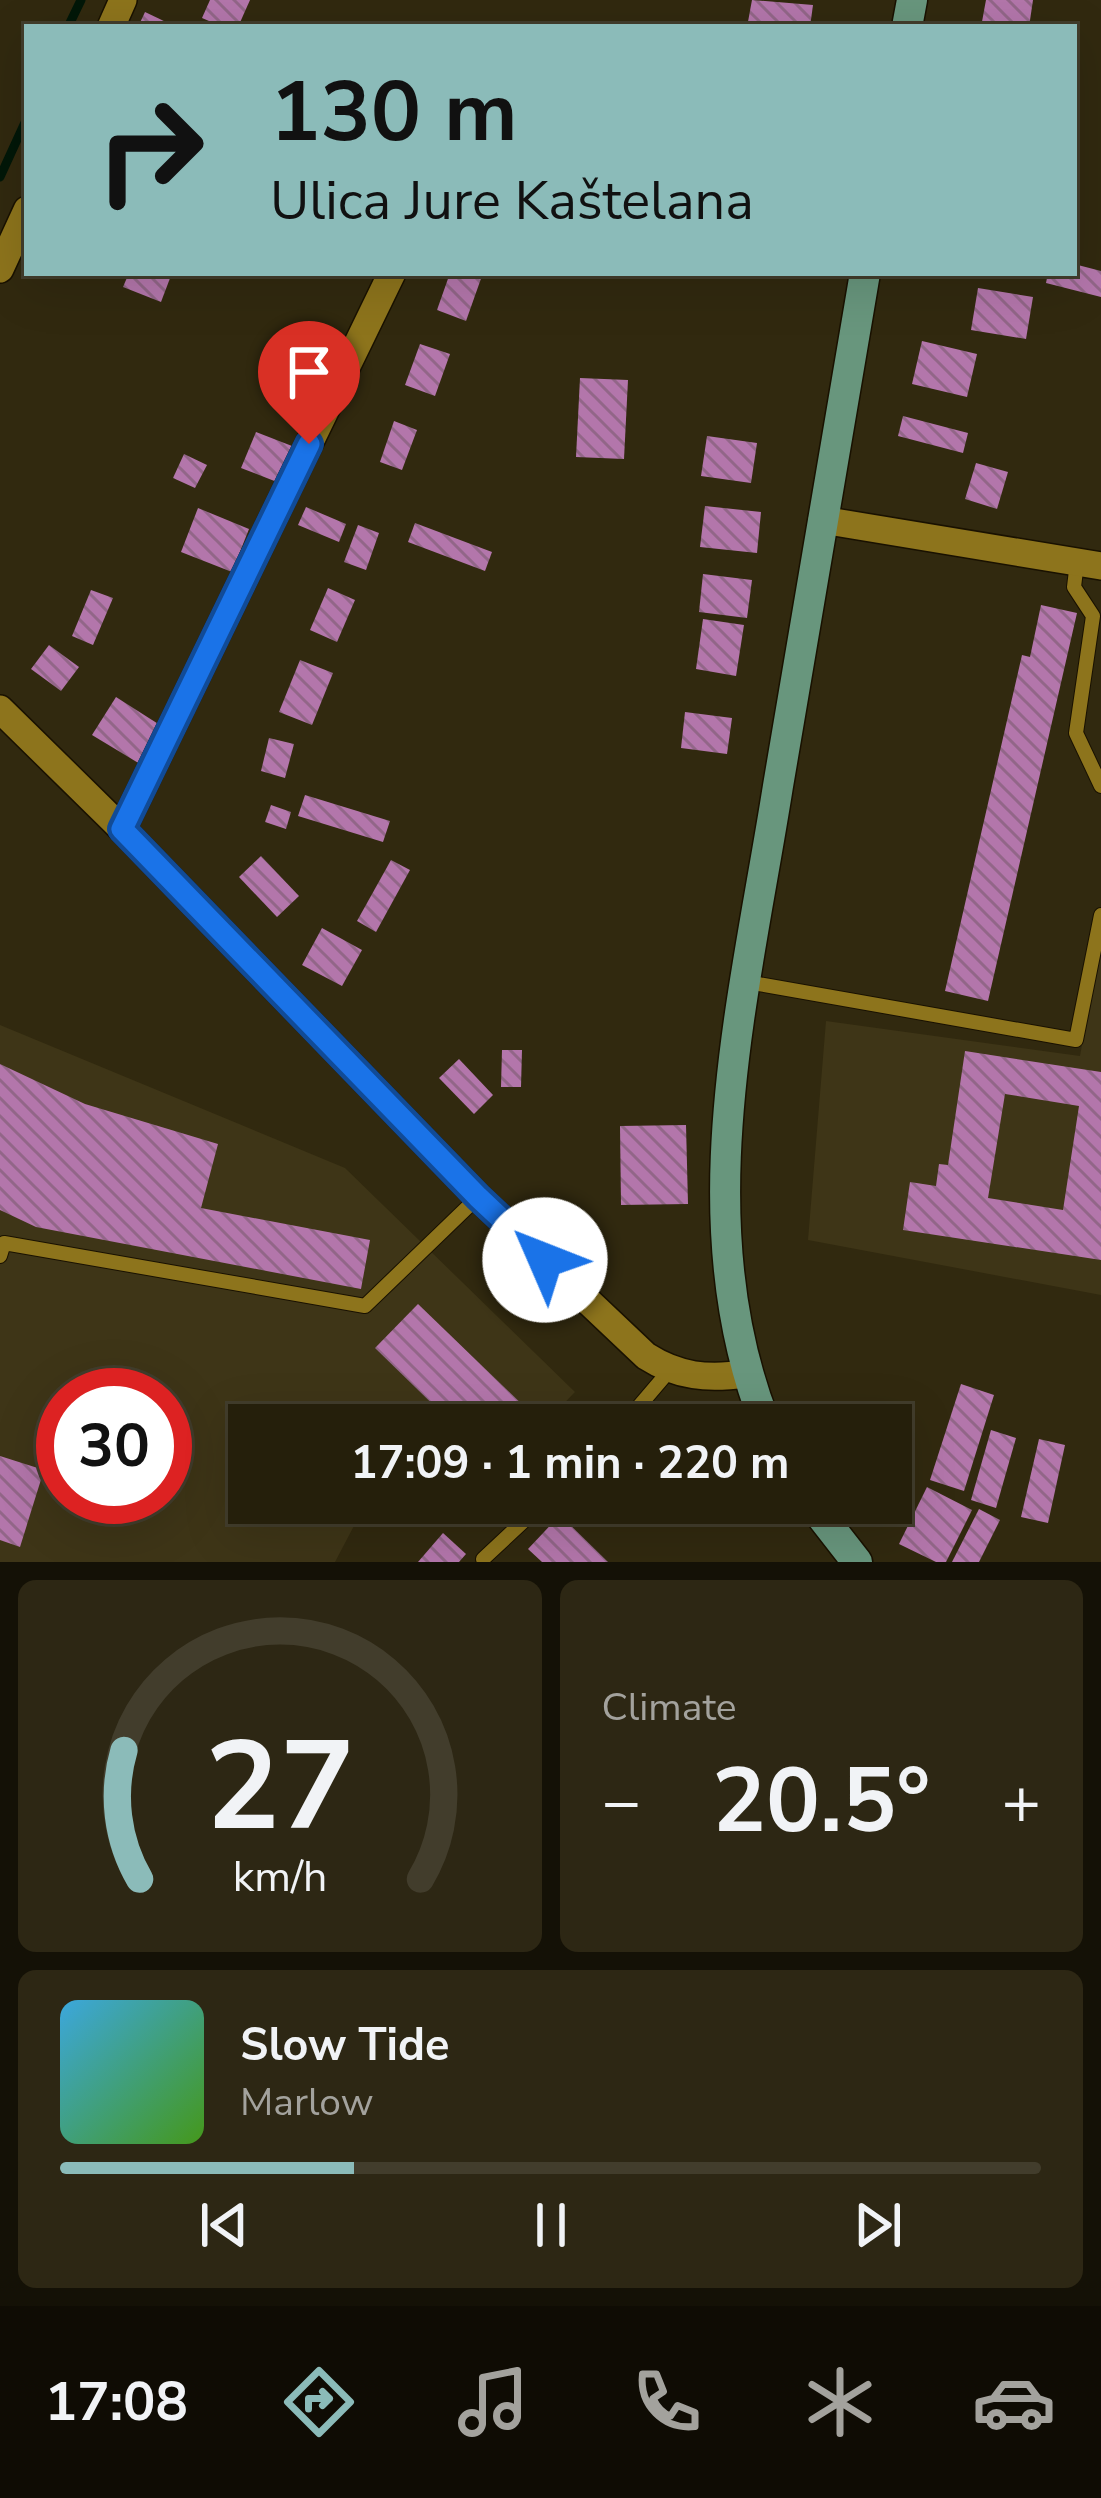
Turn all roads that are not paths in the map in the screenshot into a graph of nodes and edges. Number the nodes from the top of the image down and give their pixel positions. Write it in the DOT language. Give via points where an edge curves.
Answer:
graph roads {
  1 [pos="24,217"];
  2 [pos="0,269"];
  3 [pos="391,276"];
  4 [pos="864,276"];
  5 [pos="822,520"];
  6 [pos="1089,564"];
  7 [pos="0,709"];
  8 [pos="1101,786"];
  9 [pos="122,829"];
  10 [pos="1101,915"];
  11 [pos="746,982"];
  12 [pos="478,1197"];
  13 [pos="0,1256"];
  14 [pos="669,1371"];
  15 [pos="746,1374"];
  16 [pos="641,1404"];
  17 [pos="758,1404"];
  18 [pos="520,1524"];
  19 [pos="827,1524"];
  20 [pos="483,1559"];
  21 [pos="857,1562"];
  1 -- 2 [label="street"];
  3 -- 9 [label="street"];
  4 -- 5 [label="main road"];
  5 -- 6 [label="street"];
  5 -- 11 [label="main road"];
  6 -- 8 [label="lane" via="1074,586 1093,616 1076,733"];
  7 -- 9 [label="street"];
  9 -- 12 [label="street"];
  10 -- 11 [label="lane" via="1076,1040"];
  11 -- 15 [label="main road" via="728,1098 728,1284"];
  12 -- 13 [label="lane" via="364,1306 4,1243"];
  12 -- 14 [label="street"];
  14 -- 15 [label="street"];
  14 -- 16 [label="lane"];
  15 -- 17 [label="main road"];
  18 -- 20 [label="lane"];
  19 -- 21 [label="main road"];
}
